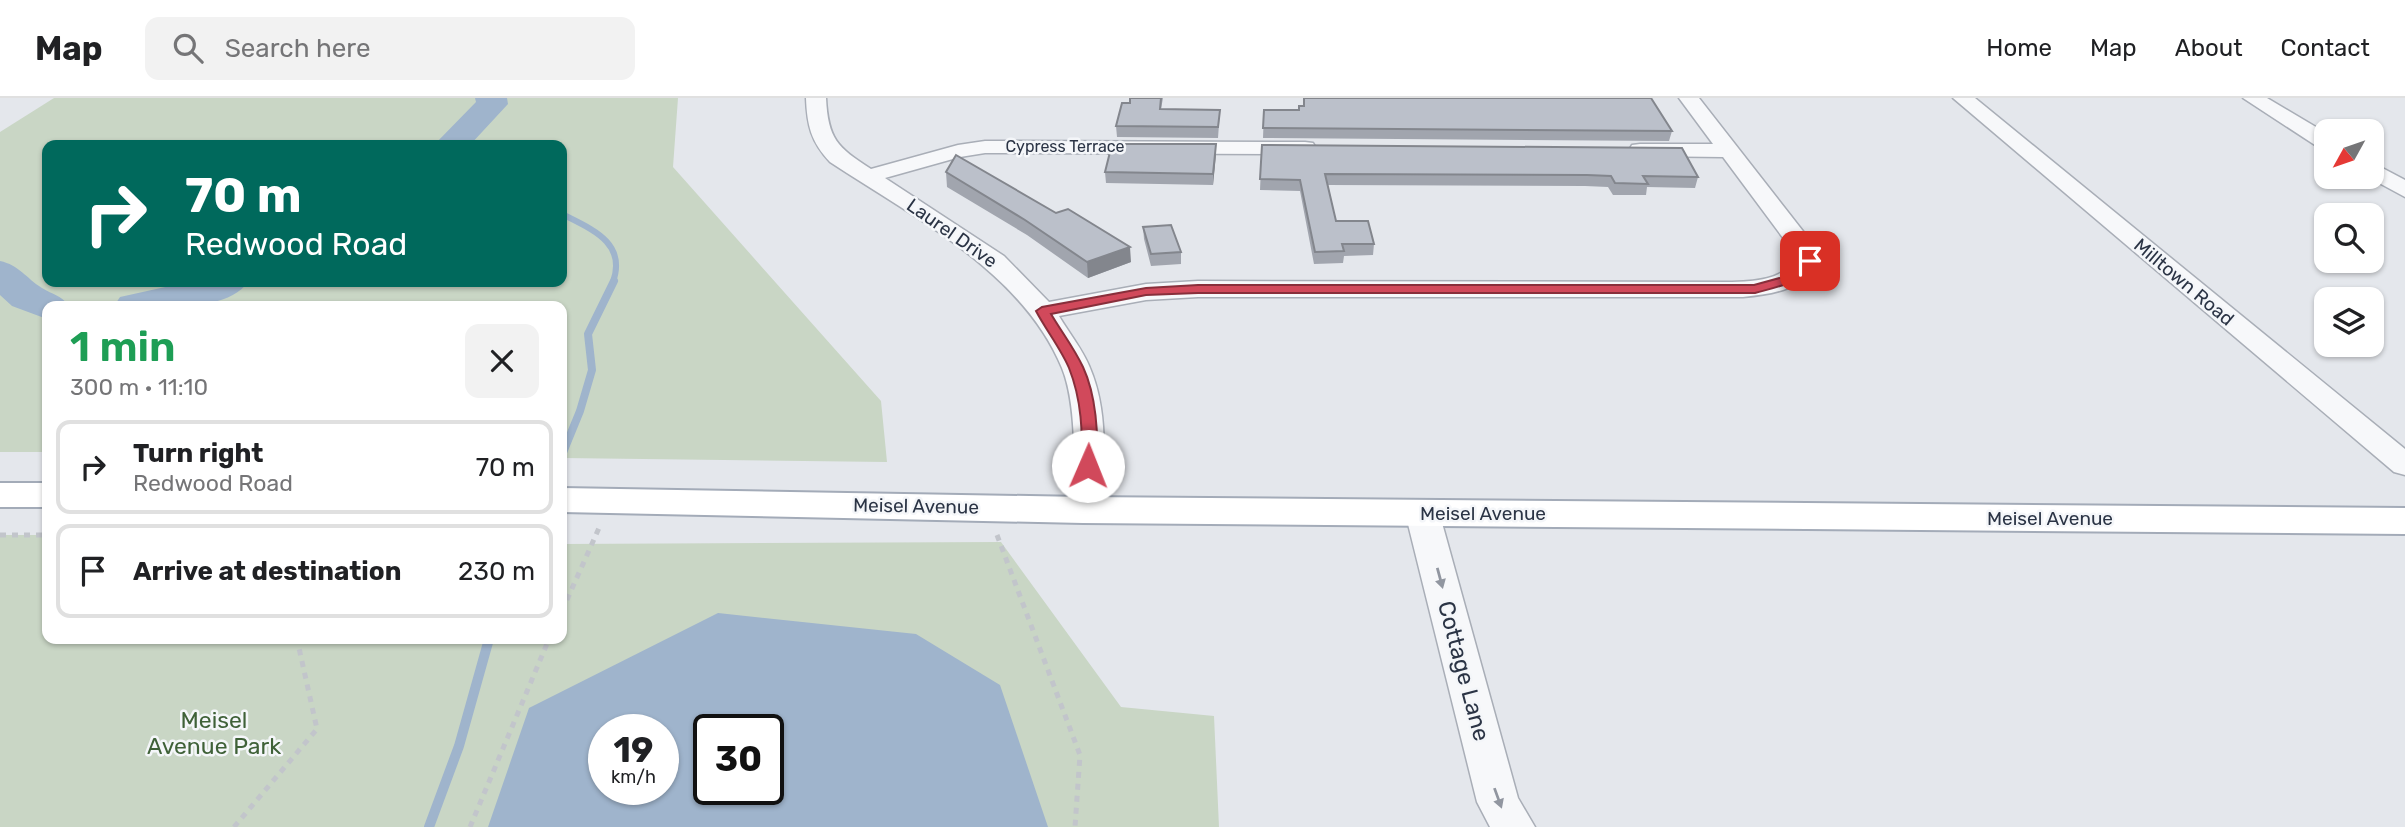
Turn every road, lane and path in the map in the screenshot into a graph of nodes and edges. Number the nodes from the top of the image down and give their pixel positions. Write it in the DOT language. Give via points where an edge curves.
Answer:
graph roads {
  1 [pos="816,98"];
  2 [pos="1689,98"];
  3 [pos="1963,98"];
  4 [pos="2253,98"];
  5 [pos="2314,135"];
  6 [pos="1329,148"];
  7 [pos="1618,150"];
  8 [pos="1728,151"];
  9 [pos="869,176"];
  10 [pos="2384,177"];
  11 [pos="2405,190"];
  12 [pos="1042,311"];
  13 [pos="2405,465"];
  14 [pos="0,495"];
  15 [pos="42,495"];
  16 [pos="583,510"];
  17 [pos="1083,510"];
  18 [pos="1422,512"];
  19 [pos="2405,521"];
  20 [pos="996,533"];
  21 [pos="0,535"];
  22 [pos="42,535"];
  23 [pos="567,587"];
  24 [pos="298,644"];
  25 [pos="547,644"];
  26 [pos="234,827"];
  27 [pos="470,827"];
  28 [pos="1075,827"];
  29 [pos="1513,827"];
  1 -- 9 [label="street, Laurel Drive" via="822,142"];
  2 -- 8 [label="street"];
  3 -- 13 [label="street, Milltown Road"];
  4 -- 5 [label="street"];
  6 -- 9 [label="street, Cypress Terrace" via="985,147"];
  7 -- 8 [label="street"];
  8 -- 12 [label="street" via="1810,261 1792,279 1731,290 1198,289 1146,292"];
  9 -- 12 [label="street, Laurel Drive" via="995,261"];
  10 -- 11 [label="street"];
  12 -- 17 [label="street, Laurel Drive" via="1076,368 1084,398 1090,444"];
  14 -- 15 [label="main road"];
  16 -- 17 [label="main road, Meisel Avenue"];
  16 -- 23 [label="path"];
  17 -- 18 [label="main road, Meisel Avenue"];
  18 -- 19 [label="main road, Meisel Avenue"];
  18 -- 29 [label="street, Cottage Lane, one-way" via="1498,802"];
  20 -- 28 [label="path" via="1080,755"];
  21 -- 22 [label="path"];
  24 -- 26 [label="path" via="317,729"];
  25 -- 27 [label="path"];
}
